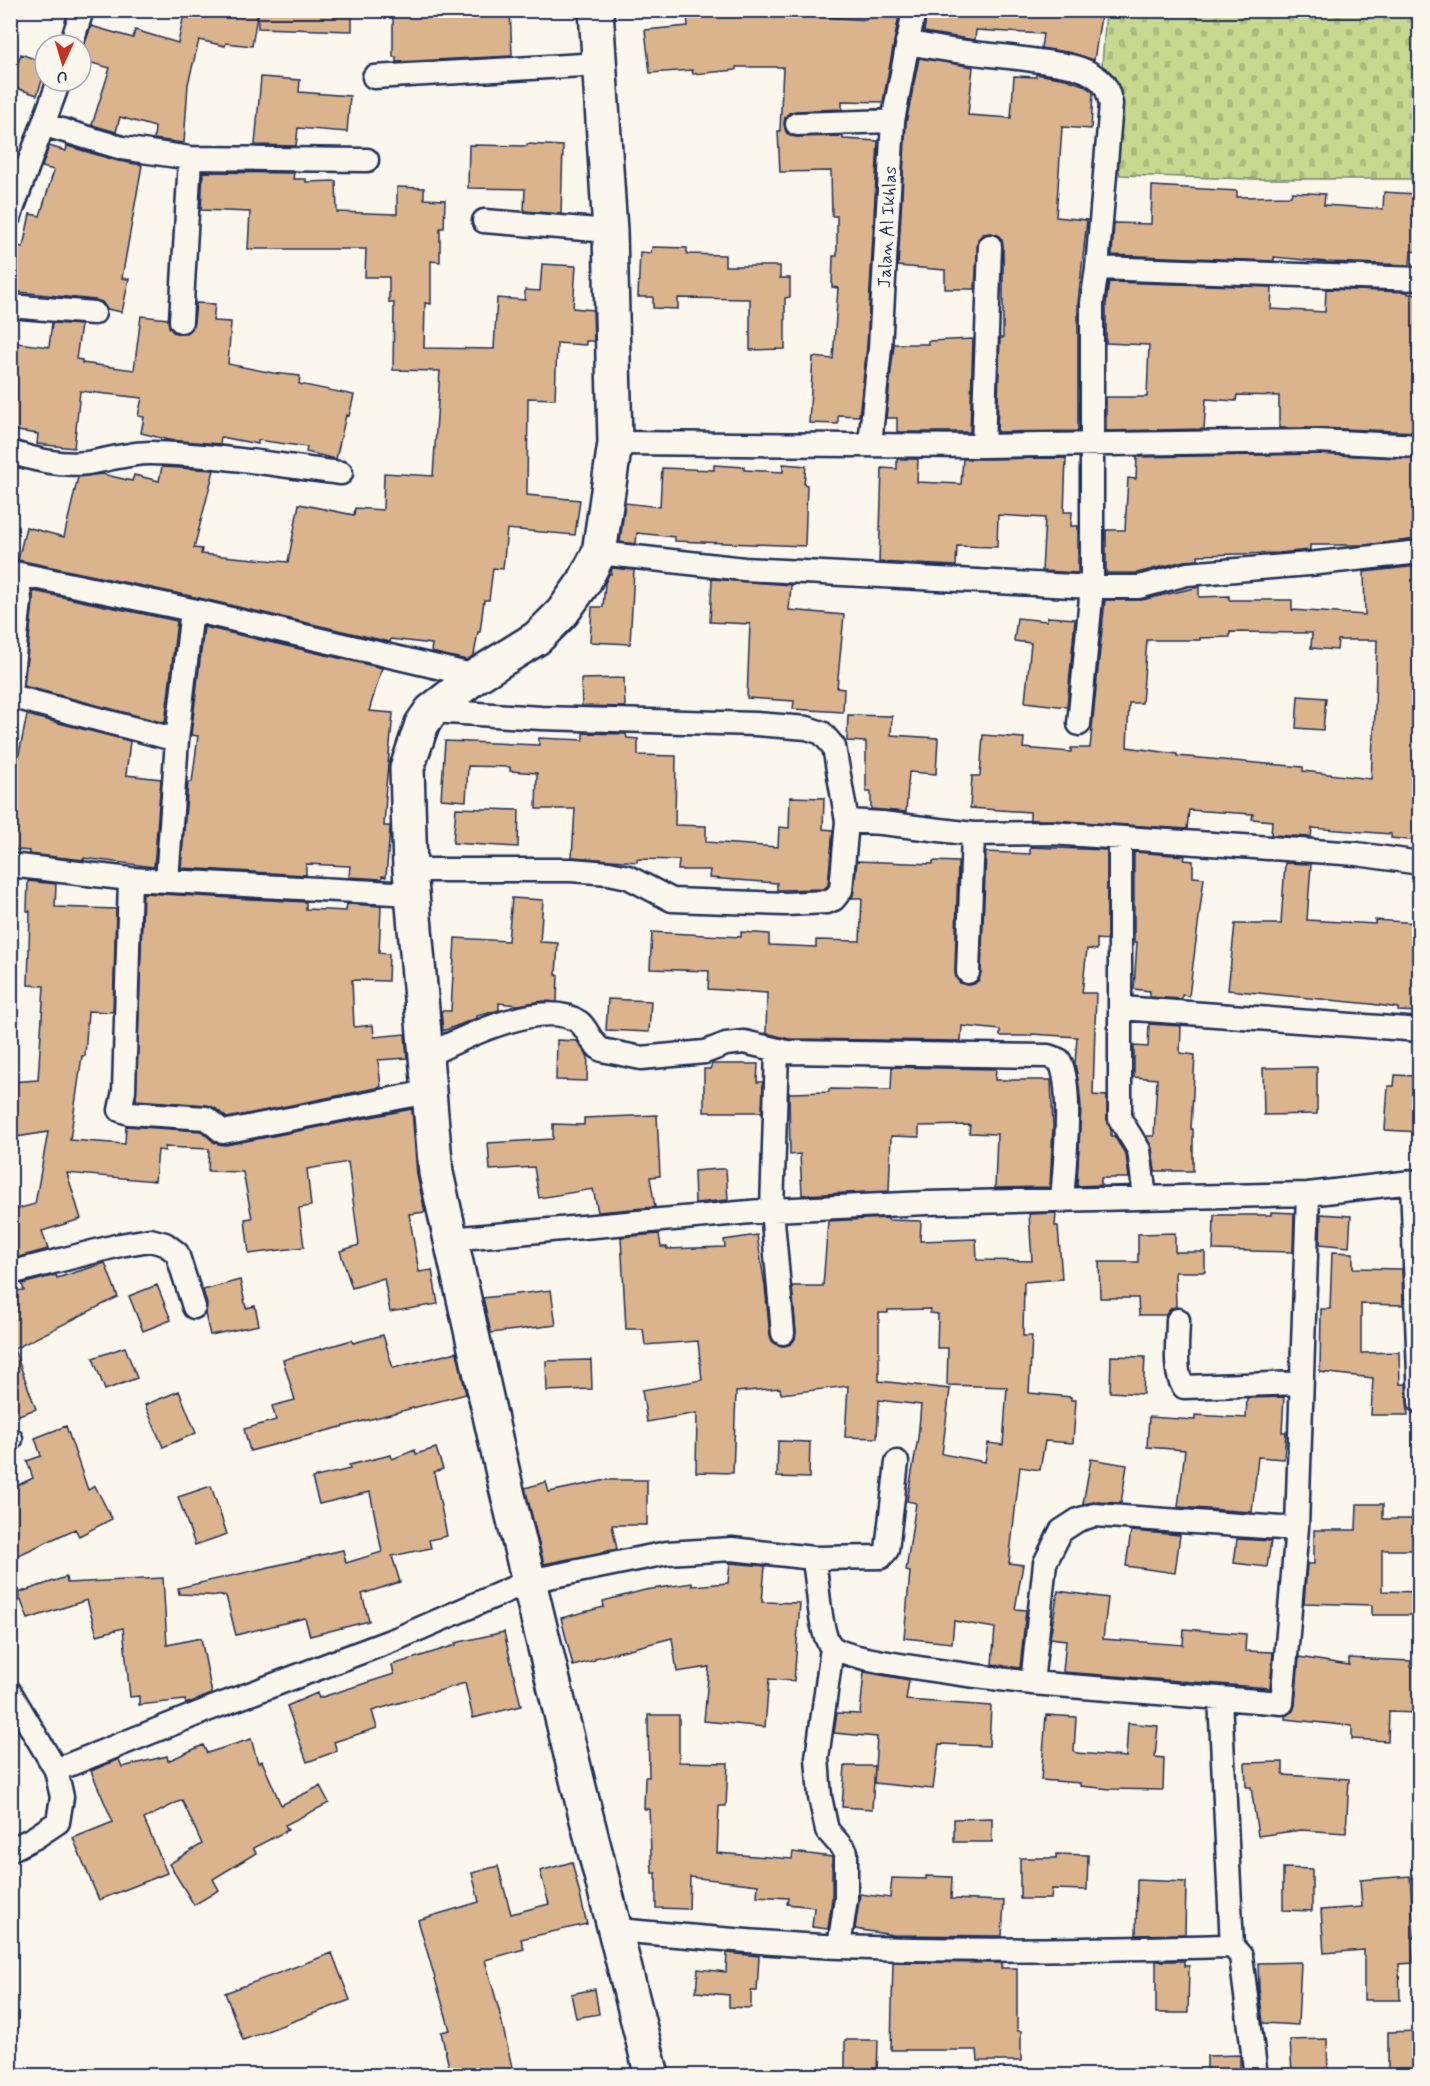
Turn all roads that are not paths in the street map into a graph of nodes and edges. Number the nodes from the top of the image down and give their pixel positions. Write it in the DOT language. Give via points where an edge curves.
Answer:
graph roads {
  1 [pos="82,10"];
  2 [pos="596,10"];
  3 [pos="914,10"];
  4 [pos="75,33"];
  5 [pos="908,42"];
  6 [pos="600,64"];
  7 [pos="374,77"];
  8 [pos="55,93"];
  9 [pos="893,121"];
  10 [pos="797,124"];
  11 [pos="45,125"];
  12 [pos="190,158"];
  13 [pos="367,160"];
  14 [pos="10,216"];
  15 [pos="484,221"];
  16 [pos="610,231"];
  17 [pos="990,246"];
  18 [pos="1097,268"];
  19 [pos="1419,279"];
  20 [pos="10,306"];
  21 [pos="94,313"];
  22 [pos="181,321"];
  23 [pos="615,442"];
  24 [pos="1092,443"];
  25 [pos="870,444"];
  26 [pos="983,446"];
  27 [pos="1419,446"];
  28 [pos="10,452"];
  29 [pos="340,473"];
  30 [pos="1419,552"];
  31 [pos="599,553"];
  32 [pos="10,572"];
  33 [pos="1092,587"];
  34 [pos="192,610"];
  35 [pos="476,676"];
  36 [pos="10,694"];
  37 [pos="431,711"];
  38 [pos="1079,724"];
  39 [pos="177,740"];
  40 [pos="848,821"];
  41 [pos="973,834"];
  42 [pos="1120,838"];
  43 [pos="1419,863"];
  44 [pos="10,865"];
  45 [pos="130,879"];
  46 [pos="168,881"];
  47 [pos="411,882"];
  48 [pos="968,972"];
  49 [pos="1121,1008"];
  50 [pos="1419,1030"];
  51 [pos="777,1051"];
  52 [pos="426,1056"];
  53 [pos="428,1092"];
  54 [pos="1416,1181"];
  55 [pos="1308,1194"];
  56 [pos="1145,1198"];
  57 [pos="1062,1201"];
  58 [pos="772,1210"];
  59 [pos="450,1239"];
  60 [pos="10,1274"];
  61 [pos="194,1307"];
  62 [pos="1178,1320"];
  63 [pos="783,1333"];
  64 [pos="1301,1383"];
  65 [pos="1419,1402"];
  66 [pos="897,1462"];
  67 [pos="1297,1527"];
  68 [pos="813,1558"];
  69 [pos="529,1581"];
  70 [pos="832,1648"];
  71 [pos="1032,1683"];
  72 [pos="10,1692"];
  73 [pos="1220,1698"];
  74 [pos="56,1770"];
  75 [pos="10,1850"];
  76 [pos="616,1930"];
  77 [pos="1232,1946"];
  78 [pos="839,1947"];
  79 [pos="652,2076"];
  80 [pos="1256,2076"];
  1 -- 4 [label="street"];
  2 -- 6 [label="street"];
  3 -- 5 [label="street, Jalan Al Ikhlas"];
  5 -- 9 [label="street, Jalan Al Ikhlas"];
  5 -- 18 [label="street" via="934,49 1078,67 1107,87 1111,104"];
  6 -- 7 [label="street"];
  6 -- 16 [label="street"];
  8 -- 11 [label="street"];
  9 -- 10 [label="street"];
  9 -- 25 [label="street, Jalan Al Ikhlas" via="880,348"];
  11 -- 12 [label="street" via="122,148"];
  11 -- 14 [label="street"];
  12 -- 13 [label="street"];
  12 -- 22 [label="street"];
  15 -- 16 [label="street"];
  16 -- 23 [label="street"];
  17 -- 26 [label="street"];
  18 -- 19 [label="street"];
  18 -- 24 [label="street" via="1092,303"];
  20 -- 21 [label="street"];
  23 -- 25 [label="street"];
  23 -- 31 [label="street"];
  24 -- 26 [label="street"];
  24 -- 27 [label="street" via="1317,441"];
  24 -- 33 [label="street"];
  25 -- 26 [label="street"];
  28 -- 29 [label="street" via="63,464 146,453 183,454"];
  30 -- 33 [label="street" via="1187,574 1139,587"];
  31 -- 33 [label="street" via="744,569"];
  31 -- 35 [label="street" via="562,613 537,638"];
  32 -- 34 [label="street"];
  32 -- 36 [label="street" via="20,601"];
  33 -- 38 [label="street"];
  34 -- 35 [label="street"];
  34 -- 39 [label="street"];
  35 -- 37 [label="street"];
  36 -- 39 [label="street"];
  37 -- 40 [label="street" via="807,728 822,733 834,747"];
  37 -- 47 [label="street" via="422,724 407,768"];
  39 -- 46 [label="street"];
  40 -- 41 [label="street"];
  40 -- 47 [label="street" via="841,890 827,902 672,900 628,878 571,870"];
  41 -- 42 [label="street" via="1051,833"];
  41 -- 48 [label="street"];
  42 -- 43 [label="street" via="1357,854"];
  42 -- 49 [label="street"];
  44 -- 45 [label="street"];
  45 -- 46 [label="street"];
  45 -- 53 [label="street" via="124,1091 120,1110 206,1118 224,1132"];
  46 -- 47 [label="street"];
  47 -- 52 [label="street"];
  49 -- 50 [label="street"];
  49 -- 56 [label="street" via="1120,1119 1139,1150"];
  51 -- 52 [label="street" via="744,1042 705,1052 641,1058 602,1050 579,1023 549,1015 519,1018 467,1035"];
  51 -- 57 [label="street" via="1048,1056 1059,1060 1067,1092"];
  51 -- 58 [label="street"];
  52 -- 53 [label="street"];
  53 -- 59 [label="street" via="436,1173"];
  54 -- 55 [label="street"];
  54 -- 65 [label="street"];
  55 -- 56 [label="street"];
  55 -- 64 [label="street"];
  56 -- 57 [label="street"];
  57 -- 58 [label="street"];
  58 -- 59 [label="street"];
  58 -- 63 [label="street"];
  59 -- 69 [label="street"];
  60 -- 61 [label="street" via="150,1240 177,1253"];
  62 -- 64 [label="street" via="1178,1370 1185,1387"];
  64 -- 67 [label="street"];
  66 -- 68 [label="street" via="886,1550 881,1557"];
  67 -- 71 [label="street" via="1094,1515 1078,1520 1061,1531 1045,1563"];
  67 -- 73 [label="street" via="1282,1703"];
  68 -- 69 [label="street" via="732,1549 667,1554"];
  68 -- 70 [label="street" via="824,1635"];
  69 -- 74 [label="street" via="396,1639"];
  69 -- 76 [label="street"];
  70 -- 71 [label="street" via="882,1662"];
  70 -- 78 [label="street" via="818,1758 827,1830 846,1852 846,1899"];
  71 -- 73 [label="street"];
  72 -- 74 [label="street"];
  73 -- 77 [label="street"];
  74 -- 75 [label="street" via="62,1797 58,1822"];
  76 -- 78 [label="street"];
  76 -- 79 [label="street"];
  77 -- 78 [label="street"];
  77 -- 80 [label="street" via="1241,1956"];
}
